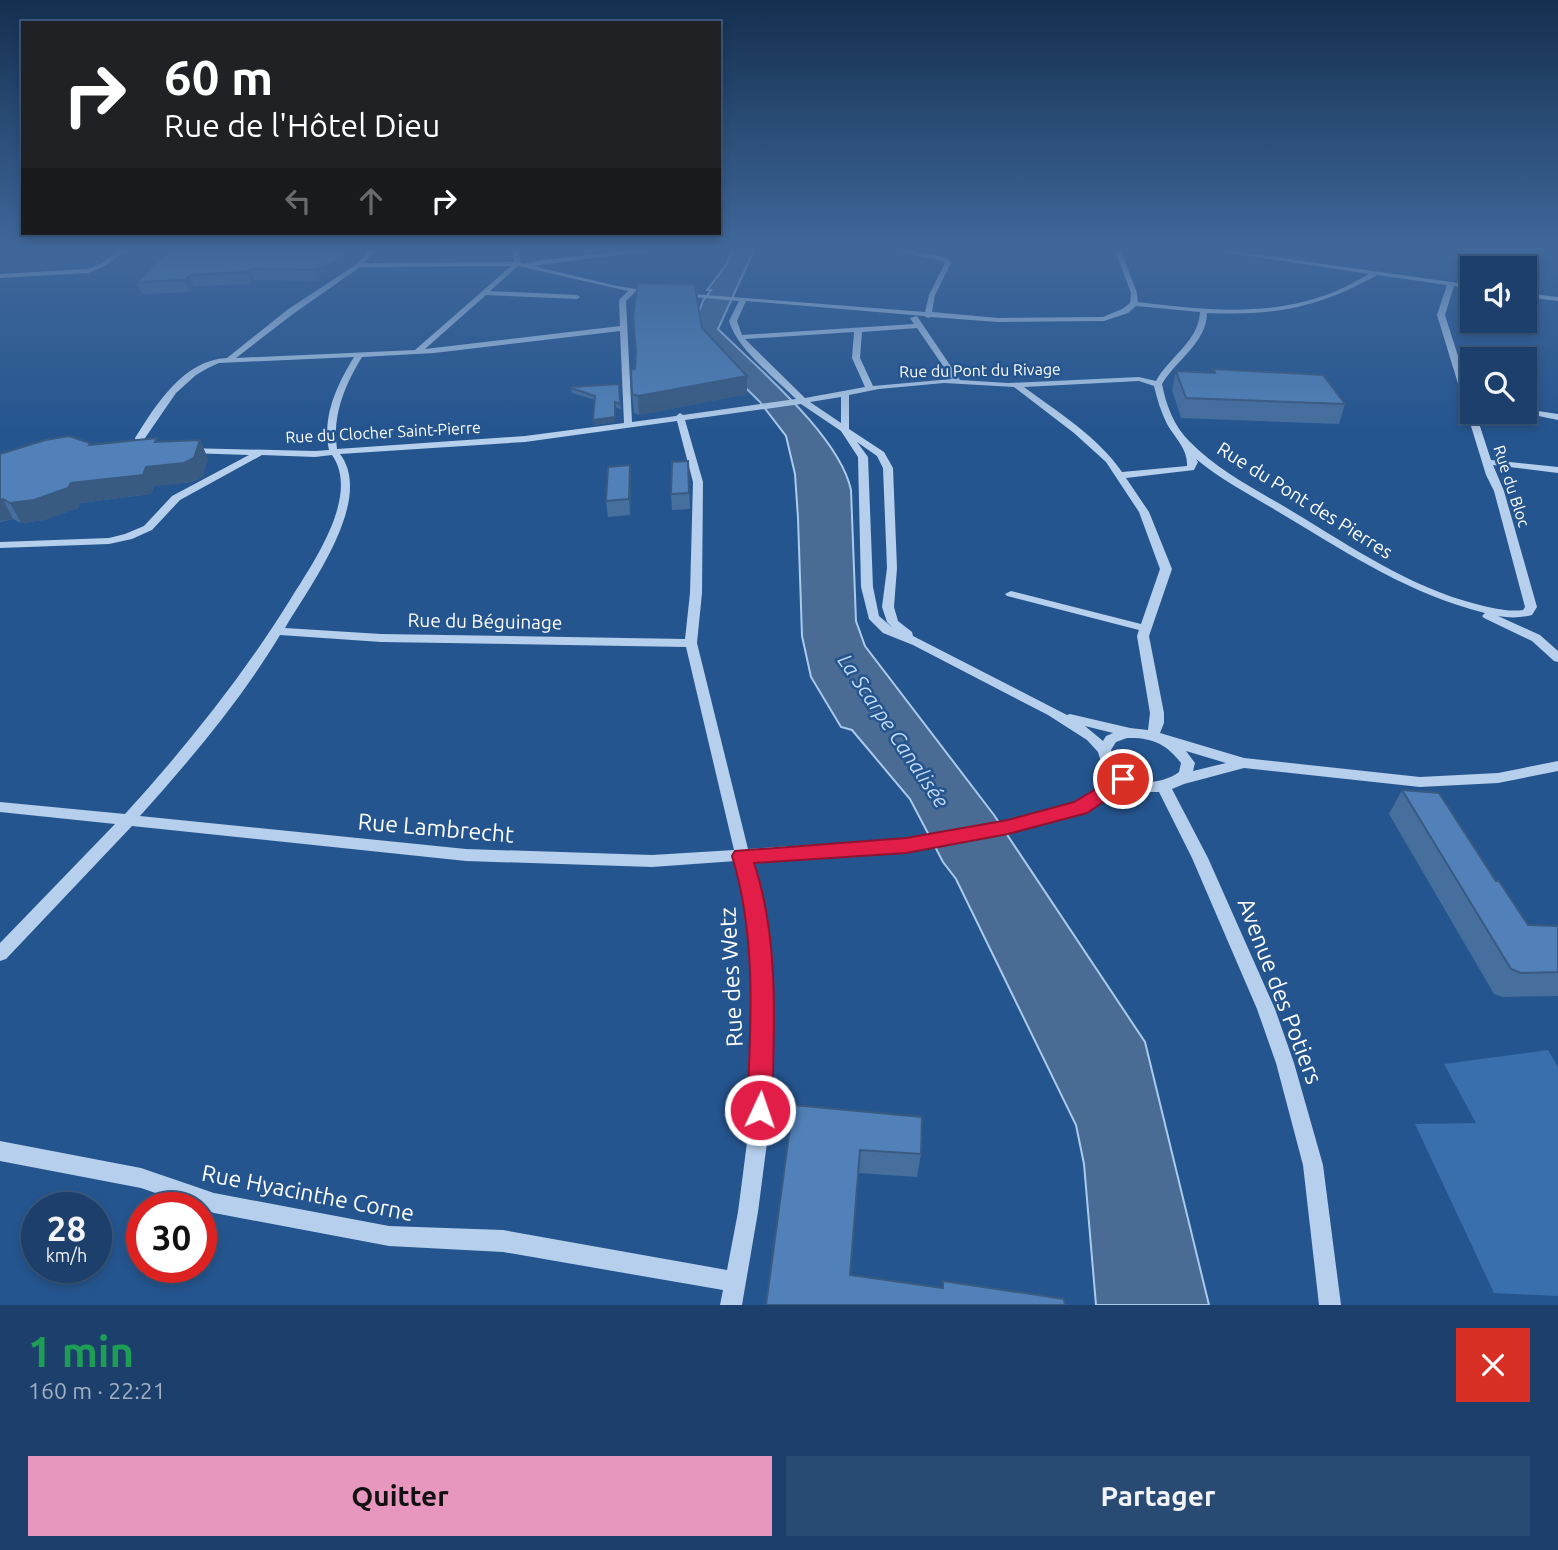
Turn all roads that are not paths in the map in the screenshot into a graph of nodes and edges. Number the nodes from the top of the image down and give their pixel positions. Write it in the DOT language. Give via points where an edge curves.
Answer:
graph roads {
  1 [pos="294,309"];
  2 [pos="465,309"];
  3 [pos="623,309"];
  4 [pos="739,309"];
  5 [pos="851,309"];
  6 [pos="929,309"];
  7 [pos="1127,309"];
  8 [pos="1203,309"];
  9 [pos="1269,309"];
  10 [pos="1443,309"];
  11 [pos="888,312"];
  12 [pos="914,315"];
  13 [pos="928,316"];
  14 [pos="879,326"];
  15 [pos="916,326"];
  16 [pos="624,327"];
  17 [pos="858,330"];
  18 [pos="739,337"];
  19 [pos="417,352"];
  20 [pos="359,355"];
  21 [pos="230,359"];
  22 [pos="1460,372"];
  23 [pos="958,382"];
  24 [pos="1158,384"];
  25 [pos="1016,385"];
  26 [pos="870,388"];
  27 [pos="845,394"];
  28 [pos="800,401"];
  29 [pos="1537,414"];
  30 [pos="680,416"];
  31 [pos="1558,417"];
  32 [pos="628,424"];
  33 [pos="1476,424"];
  34 [pos="845,431"];
  35 [pos="1185,443"];
  36 [pos="156,449"];
  37 [pos="181,450"];
  38 [pos="259,453"];
  39 [pos="334,453"];
  40 [pos="1487,461"];
  41 [pos="1558,470"];
  42 [pos="1122,475"];
  43 [pos="0,545"];
  44 [pos="1011,594"];
  45 [pos="1458,604"];
  46 [pos="1523,615"];
  47 [pos="1144,628"];
  48 [pos="279,631"];
  49 [pos="917,642"];
  50 [pos="691,643"];
  51 [pos="1558,657"];
  52 [pos="1053,712"];
  53 [pos="1131,733"];
  54 [pos="1159,738"];
  55 [pos="1104,750"];
  56 [pos="1244,763"];
  57 [pos="1558,766"];
  58 [pos="1123,779"];
  59 [pos="1182,779"];
  60 [pos="1164,788"];
  61 [pos="0,807"];
  62 [pos="127,822"];
  63 [pos="742,856"];
  64 [pos="0,954"];
  65 [pos="0,1151"];
  66 [pos="736,1282"];
  67 [pos="731,1305"];
  68 [pos="1330,1305"];
  1 -- 21 [label="street"];
  2 -- 19 [label="street"];
  3 -- 16 [label="street"];
  4 -- 18 [label="street" via="733,321"];
  5 -- 11 [label="street"];
  6 -- 13 [label="street"];
  7 -- 13 [label="street" via="1092,320"];
  8 -- 9 [label="street"];
  8 -- 24 [label="street" via="1202,326"];
  10 -- 22 [label="street, Rue du Bloc"];
  11 -- 12 [label="street"];
  11 -- 14 [label="street"];
  12 -- 13 [label="street"];
  12 -- 15 [label="street"];
  14 -- 15 [label="street"];
  14 -- 17 [label="street"];
  15 -- 23 [label="street"];
  16 -- 19 [label="street"];
  16 -- 32 [label="street"];
  17 -- 18 [label="street"];
  17 -- 26 [label="street" via="856,358"];
  18 -- 28 [label="street"];
  19 -- 20 [label="street"];
  20 -- 21 [label="street"];
  20 -- 39 [label="street" via="334,401"];
  21 -- 36 [label="street" via="197,371 163,401 140,438 140,443"];
  23 -- 25 [label="street, Rue du Pont du Rivage"];
  23 -- 26 [label="street, Rue du Pont du Rivage"];
  24 -- 25 [label="street, Rue du Pont du Rivage" via="1139,379"];
  24 -- 35 [label="street" via="1167,414"];
  25 -- 42 [label="street" via="1088,440"];
  26 -- 27 [label="street, Rue du Pont du Rivage"];
  27 -- 28 [label="street, Rue du Pont du Rivage"];
  27 -- 34 [label="street"];
  28 -- 30 [label="street, Rue du Pont du Rivage"];
  28 -- 34 [label="street"];
  29 -- 31 [label="street"];
  30 -- 32 [label="street, Rue du Pont du Rivage"];
  30 -- 50 [label="street" via="698,482"];
  32 -- 39 [label="street, Rue du Clocher Saint-Pierre" via="541,438"];
  33 -- 40 [label="street, Rue du Bloc"];
  34 -- 49 [label="street" via="863,457 867,587 873,617 887,630"];
  34 -- 49 [label="street" via="881,454 888,464 892,568 888,607 893,622"];
  35 -- 42 [label="street, Rue du Pont des Pierres" via="1191,468"];
  35 -- 45 [label="street, Rue du Pont des Pierres" via="1243,485 1374,565"];
  37 -- 38 [label="street, Rue du Clocher Saint-Pierre"];
  38 -- 39 [label="street, Rue du Clocher Saint-Pierre"];
  38 -- 43 [label="street" via="176,498 148,528 128,537"];
  39 -- 48 [label="street" via="343,465 338,521"];
  40 -- 41 [label="street"];
  40 -- 46 [label="street, Rue du Bloc" via="1531,607"];
  42 -- 47 [label="street" via="1144,512 1166,569"];
  44 -- 47 [label="street"];
  45 -- 46 [label="street, Rue du Pont des Pierres"];
  45 -- 51 [label="street, Rue du Pont des Pierres" via="1516,628"];
  47 -- 54 [label="street"];
  48 -- 50 [label="street, Rue du Béguinage" via="381,638"];
  48 -- 62 [label="street" via="202,738"];
  49 -- 52 [label="street"];
  50 -- 63 [label="street, Rue des Wetz"];
  52 -- 53 [label="street"];
  52 -- 55 [label="street"];
  53 -- 54 [label="street"];
  53 -- 55 [label="street" via="1115,737"];
  54 -- 56 [label="street"];
  54 -- 59 [label="street" via="1185,760 1188,768"];
  55 -- 58 [label="street" via="1108,765"];
  56 -- 57 [label="street" via="1437,782 1498,778"];
  56 -- 59 [label="street"];
  58 -- 60 [label="street" via="1146,788"];
  58 -- 63 [label="street, Rue Lambrecht" via="1080,808 1008,827 928,843"];
  59 -- 60 [label="street"];
  60 -- 68 [label="street, Avenue des Potiers" via="1180,814 1266,1009 1285,1063 1313,1165"];
  61 -- 62 [label="street, Rue Lambrecht"];
  62 -- 63 [label="street, Rue Lambrecht" via="516,858 628,862"];
  62 -- 64 [label="street"];
  63 -- 66 [label="street, Rue des Wetz" via="757,926 762,1064 753,1180"];
  65 -- 66 [label="street, Rue Hyacinthe Corne" via="141,1178 214,1203 389,1236 503,1241"];
  66 -- 67 [label="street, Rue des Wetz"];
}
